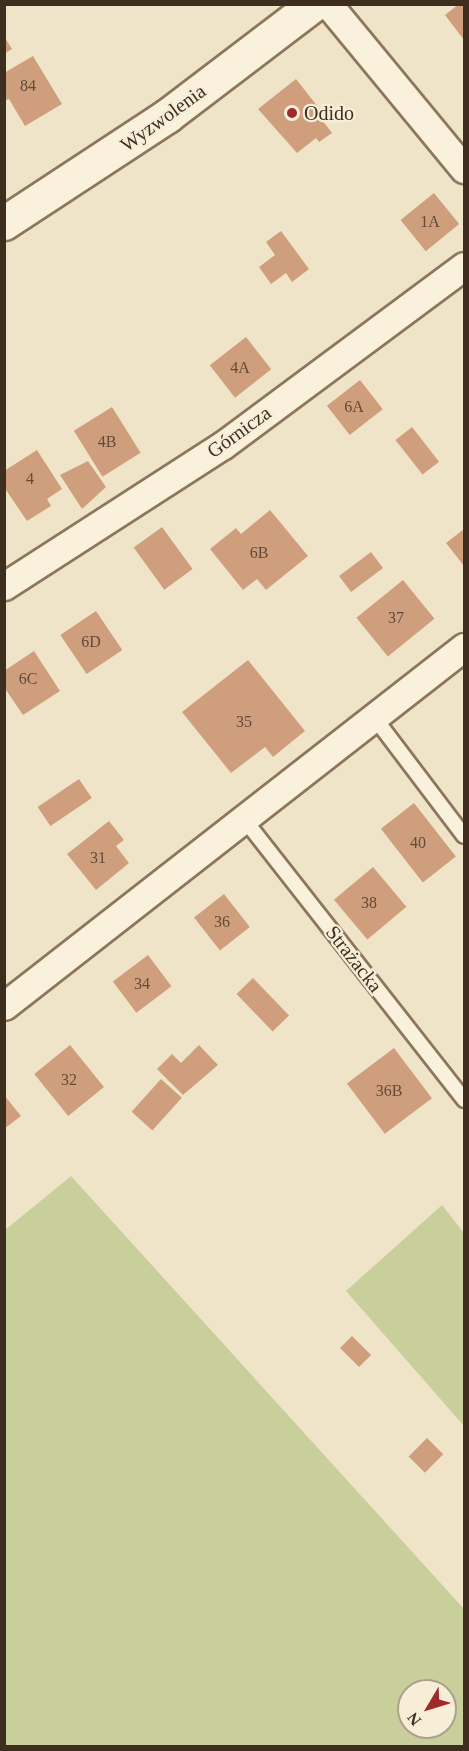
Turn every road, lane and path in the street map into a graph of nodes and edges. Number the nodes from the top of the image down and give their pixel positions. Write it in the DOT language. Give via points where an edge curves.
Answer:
graph roads {
  1 [pos="314,4"];
  2 [pos="328,4"];
  3 [pos="465,169"];
  4 [pos="4,223"];
  5 [pos="465,266"];
  6 [pos="4,586"];
  7 [pos="465,647"];
  8 [pos="374,717"];
  9 [pos="244,819"];
  10 [pos="465,836"];
  11 [pos="4,1006"];
  12 [pos="465,1100"];
  1 -- 4 [label="main road, Wyzwolenia" via="167,116"];
  2 -- 3 [label="street"];
  5 -- 6 [label="street, Górnicza" via="223,445"];
  7 -- 8 [label="street"];
  8 -- 9 [label="street"];
  8 -- 10 [label="lane"];
  9 -- 11 [label="street"];
  9 -- 12 [label="lane, Strażacka"];
}
